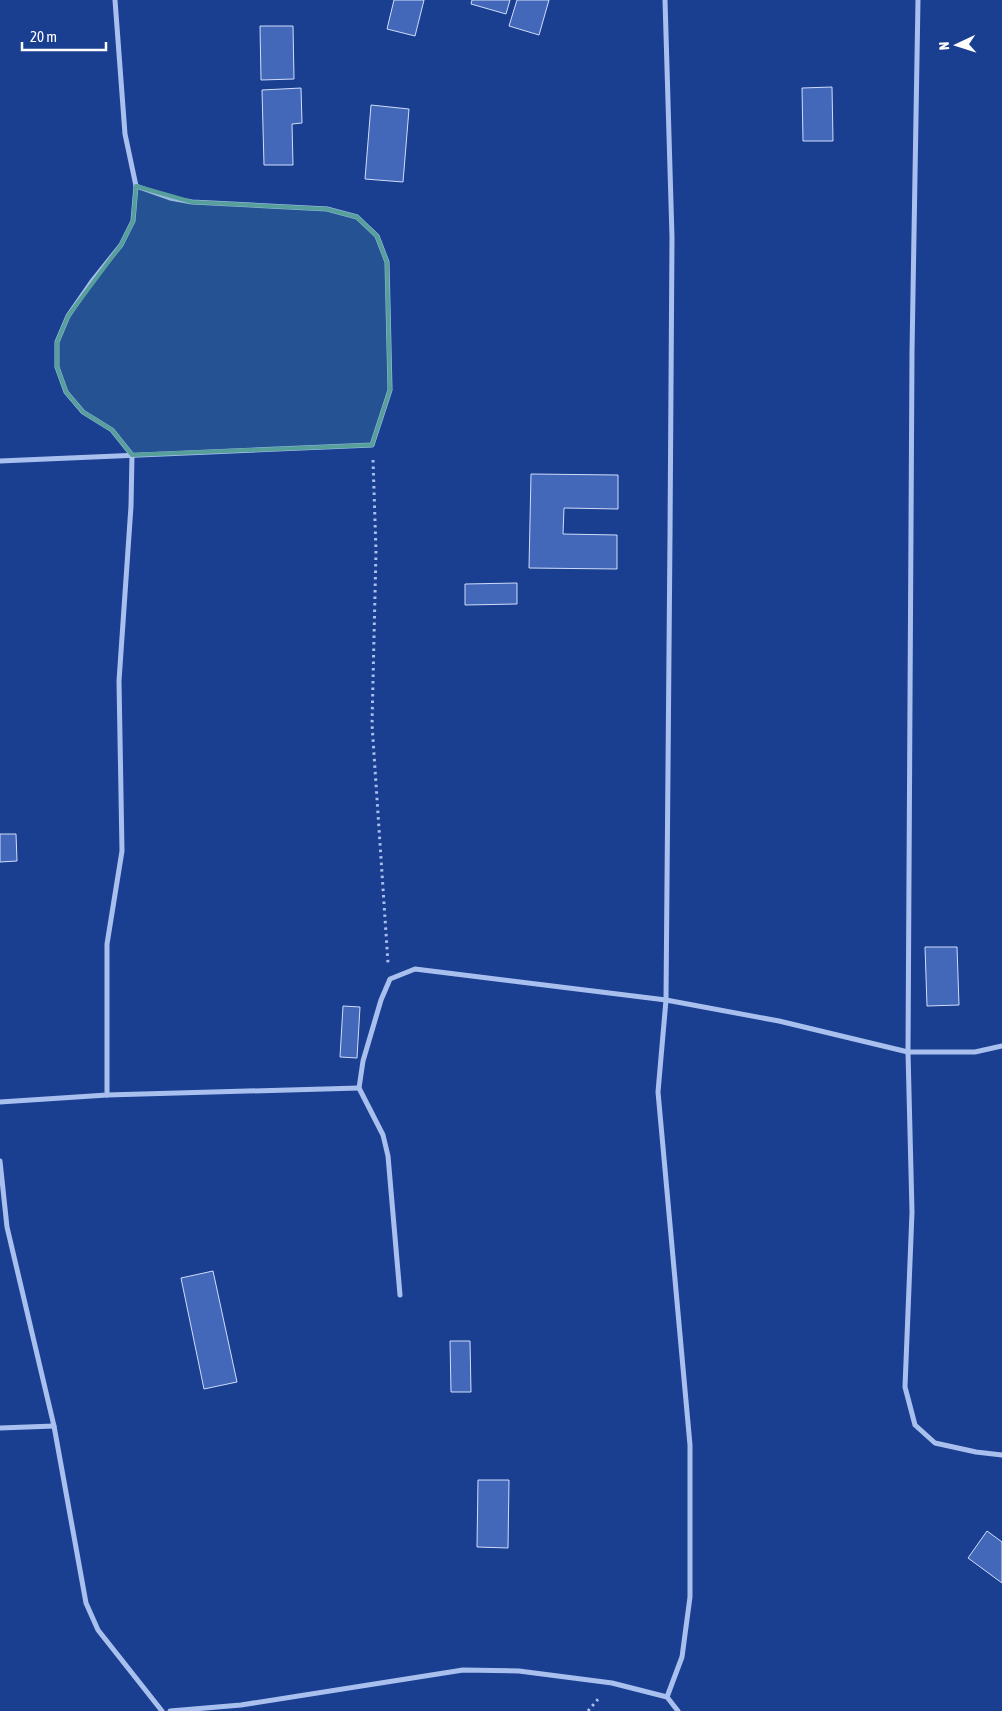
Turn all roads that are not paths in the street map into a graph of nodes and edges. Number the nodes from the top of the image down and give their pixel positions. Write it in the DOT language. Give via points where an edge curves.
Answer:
graph roads {
  1 [pos="115,0"];
  2 [pos="665,0"];
  3 [pos="918,0"];
  4 [pos="136,186"];
  5 [pos="132,455"];
  6 [pos="0,461"];
  7 [pos="666,1000"];
  8 [pos="1002,1046"];
  9 [pos="908,1052"];
  10 [pos="359,1088"];
  11 [pos="107,1095"];
  12 [pos="0,1102"];
  13 [pos="0,1161"];
  14 [pos="400,1295"];
  15 [pos="54,1426"];
  16 [pos="0,1428"];
  17 [pos="1002,1455"];
  18 [pos="667,1697"];
  19 [pos="162,1711"];
  20 [pos="170,1711"];
  21 [pos="678,1711"];
  1 -- 4 [label="street" via="125,134"];
  2 -- 7 [label="street" via="672,237"];
  3 -- 9 [label="street" via="912,352"];
  4 -- 5 [label="street" via="134,221 121,246 68,316 57,342 57,367 66,392 84,412 112,430"];
  4 -- 5 [label="street" via="192,202 327,208 358,217 377,236 388,262 390,390 372,445"];
  5 -- 6 [label="street"];
  5 -- 11 [label="street" via="119,691 122,851 107,944"];
  7 -- 9 [label="street" via="780,1020"];
  7 -- 10 [label="street" via="415,969 390,979 363,1061"];
  7 -- 18 [label="street" via="658,1092 690,1445 690,1597 682,1657"];
  8 -- 9 [label="street" via="975,1052"];
  9 -- 17 [label="street" via="912,1212 904,1387 915,1425 935,1443"];
  10 -- 11 [label="street"];
  10 -- 14 [label="street" via="383,1135 388,1156"];
  11 -- 12 [label="street"];
  13 -- 15 [label="street" via="7,1226"];
  15 -- 16 [label="street"];
  15 -- 19 [label="street" via="86,1603 98,1630"];
  18 -- 20 [label="street" via="612,1684 538,1674 463,1670 242,1705"];
  18 -- 21 [label="street"];
}
